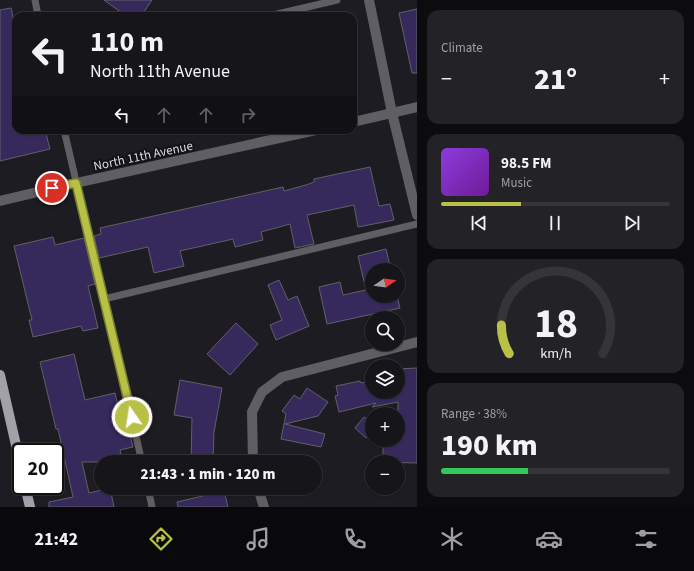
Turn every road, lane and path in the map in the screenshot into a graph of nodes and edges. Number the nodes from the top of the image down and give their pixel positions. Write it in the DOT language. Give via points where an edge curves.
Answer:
graph roads {
  1 [pos="35,0"];
  2 [pos="337,0"];
  3 [pos="370,0"];
  4 [pos="37,12"];
  5 [pos="286,12"];
  6 [pos="417,107"];
  7 [pos="392,114"];
  8 [pos="357,121"];
  9 [pos="65,134"];
  10 [pos="298,134"];
  11 [pos="76,183"];
  12 [pos="0,201"];
  13 [pos="417,215"];
  14 [pos="417,224"];
  15 [pos="104,299"];
  16 [pos="417,342"];
  17 [pos="0,375"];
  18 [pos="16,443"];
  19 [pos="140,455"];
  20 [pos="253,455"];
  21 [pos="27,495"];
  22 [pos="149,495"];
  23 [pos="260,495"];
  24 [pos="30,507"];
  25 [pos="152,507"];
  26 [pos="264,507"];
  1 -- 4 [label="lane"];
  2 -- 5 [label="lane"];
  3 -- 7 [label="street"];
  6 -- 7 [label="street"];
  7 -- 8 [label="street"];
  7 -- 13 [label="street"];
  9 -- 11 [label="lane"];
  10 -- 11 [label="street, North 11th Avenue"];
  11 -- 12 [label="street, North 11th Avenue"];
  11 -- 15 [label="lane"];
  14 -- 15 [label="lane"];
  15 -- 19 [label="lane"];
  16 -- 20 [label="street" via="282,377 262,392 252,412"];
  17 -- 18 [label="main road"];
  21 -- 24 [label="main road"];
  22 -- 25 [label="lane"];
  23 -- 26 [label="street"];
}
